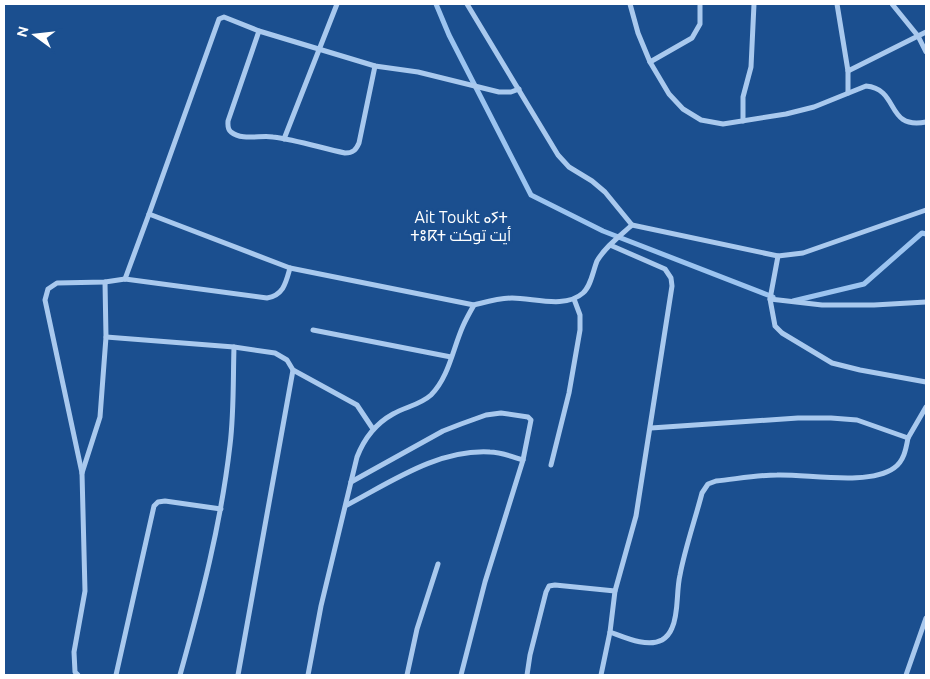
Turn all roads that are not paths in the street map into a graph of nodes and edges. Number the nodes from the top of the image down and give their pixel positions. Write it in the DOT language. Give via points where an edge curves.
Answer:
graph roads {
  1 [pos="337,4"];
  2 [pos="467,4"];
  3 [pos="630,4"];
  4 [pos="700,4"];
  5 [pos="754,4"];
  6 [pos="837,4"];
  7 [pos="892,4"];
  8 [pos="259,30"];
  9 [pos="926,32"];
  10 [pos="918,36"];
  11 [pos="319,50"];
  12 [pos="926,52"];
  13 [pos="650,62"];
  14 [pos="375,66"];
  15 [pos="848,71"];
  16 [pos="519,89"];
  17 [pos="848,93"];
  18 [pos="743,120"];
  19 [pos="926,122"];
  20 [pos="284,139"];
  21 [pos="926,210"];
  22 [pos="149,214"];
  23 [pos="632,225"];
  24 [pos="610,245"];
  25 [pos="778,256"];
  26 [pos="290,268"];
  27 [pos="124,279"];
  28 [pos="105,282"];
  29 [pos="574,299"];
  30 [pos="770,299"];
  31 [pos="926,302"];
  32 [pos="474,305"];
  33 [pos="313,330"];
  34 [pos="106,338"];
  35 [pos="234,347"];
  36 [pos="451,357"];
  37 [pos="293,370"];
  38 [pos="926,382"];
  39 [pos="926,407"];
  40 [pos="651,428"];
  41 [pos="374,429"];
  42 [pos="908,438"];
  43 [pos="523,460"];
  44 [pos="551,465"];
  45 [pos="82,473"];
  46 [pos="351,482"];
  47 [pos="347,505"];
  48 [pos="221,509"];
  49 [pos="438,564"];
  50 [pos="615,591"];
  51 [pos="926,618"];
  52 [pos="610,632"];
  53 [pos="78,675"];
  54 [pos="116,675"];
  55 [pos="180,675"];
  56 [pos="238,675"];
  57 [pos="308,675"];
  58 [pos="407,675"];
  59 [pos="461,675"];
  60 [pos="526,675"];
  61 [pos="601,675"];
  62 [pos="906,675"];
  1 -- 11 [label="street"];
  2 -- 16 [label="street"];
  3 -- 13 [label="street"];
  4 -- 13 [label="street" via="700,24 692,38"];
  5 -- 18 [label="street" via="751,67 743,97"];
  6 -- 15 [label="street"];
  7 -- 10 [label="street"];
  8 -- 11 [label="street"];
  8 -- 20 [label="street" via="228,127 231,132 250,138"];
  8 -- 22 [label="street" via="229,18 219,19"];
  9 -- 10 [label="street"];
  10 -- 12 [label="street"];
  10 -- 15 [label="street"];
  11 -- 14 [label="street"];
  11 -- 20 [label="street"];
  13 -- 18 [label="street" via="683,109 701,120 723,124"];
  14 -- 16 [label="street" via="418,72 500,92"];
  14 -- 20 [label="street" via="356,149 345,154"];
  15 -- 17 [label="street"];
  16 -- 23 [label="street" via="558,155 569,167 605,192"];
  17 -- 18 [label="street" via="814,107"];
  17 -- 19 [label="street" via="866,86 875,87 884,92 898,116 908,123"];
  21 -- 25 [label="street" via="803,253"];
  22 -- 26 [label="street"];
  22 -- 27 [label="street"];
  23 -- 24 [label="street"];
  23 -- 25 [label="street"];
  24 -- 29 [label="street" via="598,260 585,292"];
  24 -- 40 [label="street" via="665,269 671,278"];
  25 -- 30 [label="street"];
  26 -- 27 [label="street" via="281,292 267,298"];
  26 -- 32 [label="street"];
  27 -- 28 [label="street"];
  28 -- 34 [label="street"];
  28 -- 45 [label="street" via="58,283 48,289 45,300"];
  29 -- 32 [label="street" via="562,302 510,298"];
  29 -- 44 [label="street" via="580,315 580,330"];
  30 -- 31 [label="street" via="822,305"];
  30 -- 38 [label="street" via="775,326 832,363"];
  32 -- 36 [label="street"];
  33 -- 36 [label="street"];
  34 -- 35 [label="street"];
  34 -- 45 [label="street" via="100,417"];
  35 -- 37 [label="street" via="275,353 288,360"];
  35 -- 48 [label="street" via="231,444"];
  36 -- 41 [label="street" via="442,380 430,396 393,414"];
  37 -- 41 [label="street" via="357,405"];
  37 -- 56 [label="street"];
  39 -- 42 [label="street"];
  40 -- 42 [label="street" via="831,418 856,420"];
  40 -- 50 [label="street" via="636,516"];
  41 -- 46 [label="street" via="363,441"];
  42 -- 52 [label="street" via="906,452 894,468 873,477 776,475 708,484 702,493 680,573 675,617 667,637 660,641 638,641"];
  43 -- 46 [label="street" via="531,420 528,417 486,415 444,431"];
  43 -- 47 [label="street" via="492,452 446,456"];
  43 -- 59 [label="street" via="485,582"];
  45 -- 53 [label="street" via="86,590 74,652"];
  46 -- 47 [label="street"];
  47 -- 57 [label="street" via="321,606"];
  48 -- 54 [label="street" via="165,501 154,506"];
  48 -- 55 [label="street" via="202,597"];
  49 -- 58 [label="street" via="417,629"];
  50 -- 52 [label="street"];
  50 -- 60 [label="street" via="550,586"];
  51 -- 62 [label="street"];
  52 -- 61 [label="street"];
}
